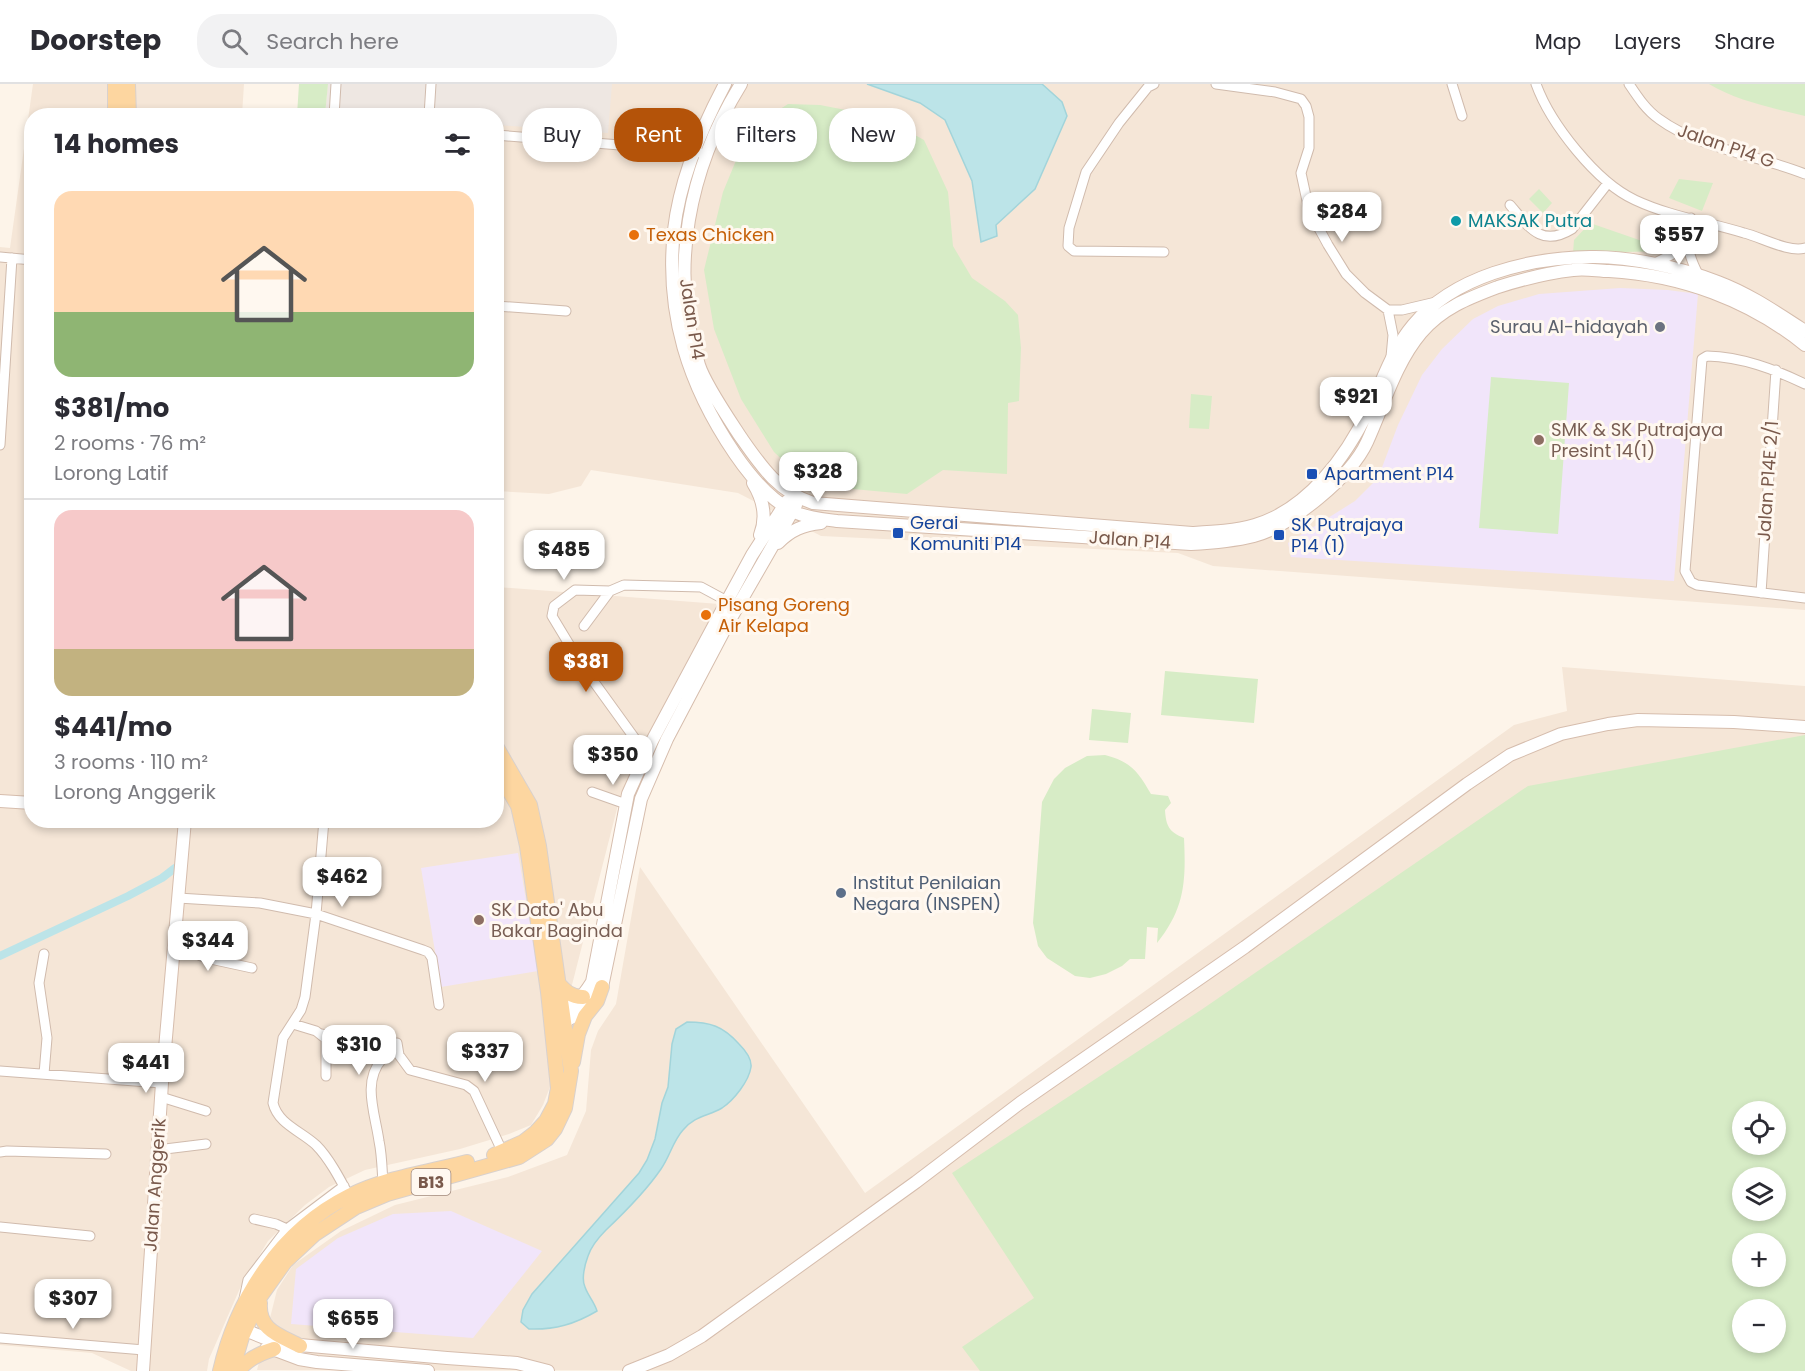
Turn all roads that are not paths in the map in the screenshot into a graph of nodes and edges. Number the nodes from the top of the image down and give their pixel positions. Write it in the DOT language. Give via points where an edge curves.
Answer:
graph roads {
  1 [pos="115,84"];
  2 [pos="128,84"];
  3 [pos="336,84"];
  4 [pos="431,84"];
  5 [pos="725,84"];
  6 [pos="741,84"];
  7 [pos="1154,84"];
  8 [pos="1216,84"];
  9 [pos="1452,84"];
  10 [pos="1536,84"];
  11 [pos="1629,84"];
  12 [pos="115,108"];
  13 [pos="129,108"];
  14 [pos="334,108"];
  15 [pos="430,108"];
  16 [pos="1462,116"];
  17 [pos="504,136"];
  18 [pos="614,145"];
  19 [pos="703,145"];
  20 [pos="703,148"];
  21 [pos="693,162"];
  22 [pos="698,162"];
  23 [pos="1805,174"];
  24 [pos="1608,183"];
  25 [pos="1510,205"];
  26 [pos="1691,218"];
  27 [pos="1686,241"];
  28 [pos="1805,248"];
  29 [pos="1164,252"];
  30 [pos="0,257"];
  31 [pos="12,258"];
  32 [pos="24,259"];
  33 [pos="1653,264"];
  34 [pos="1699,276"];
  35 [pos="1438,301"];
  36 [pos="504,307"];
  37 [pos="1388,310"];
  38 [pos="566,311"];
  39 [pos="1805,331"];
  40 [pos="1805,345"];
  41 [pos="1391,357"];
  42 [pos="1776,370"];
  43 [pos="1805,384"];
  44 [pos="0,445"];
  45 [pos="739,460"];
  46 [pos="792,502"];
  47 [pos="837,521"];
  48 [pos="752,555"];
  49 [pos="766,555"];
  50 [pos="610,591"];
  51 [pos="1761,593"];
  52 [pos="1805,598"];
  53 [pos="727,601"];
  54 [pos="584,627"];
  55 [pos="1805,727"];
  56 [pos="646,754"];
  57 [pos="504,760"];
  58 [pos="504,782"];
  59 [pos="592,792"];
  60 [pos="0,801"];
  61 [pos="24,802"];
  62 [pos="626,804"];
  63 [pos="184,828"];
  64 [pos="323,828"];
  65 [pos="178,898"];
  66 [pos="316,914"];
  67 [pos="175,945"];
  68 [pos="44,954"];
  69 [pos="252,968"];
  70 [pos="553,987"];
  71 [pos="602,987"];
  72 [pos="583,998"];
  73 [pos="439,1005"];
  74 [pos="557,1018"];
  75 [pos="293,1024"];
  76 [pos="322,1034"];
  77 [pos="398,1043"];
  78 [pos="365,1051"];
  79 [pos="382,1059"];
  80 [pos="0,1071"];
  81 [pos="571,1071"];
  82 [pos="44,1074"];
  83 [pos="326,1077"];
  84 [pos="162,1083"];
  85 [pos="161,1097"];
  86 [pos="206,1111"];
  87 [pos="206,1144"];
  88 [pos="157,1150"];
  89 [pos="0,1152"];
  90 [pos="503,1153"];
  91 [pos="106,1154"];
  92 [pos="383,1184"];
  93 [pos="346,1191"];
  94 [pos="254,1219"];
  95 [pos="0,1227"];
  96 [pos="287,1229"];
  97 [pos="90,1236"];
  98 [pos="260,1298"];
  99 [pos="241,1310"];
  100 [pos="241,1332"];
  101 [pos="0,1338"];
  102 [pos="300,1346"];
  103 [pos="274,1349"];
  104 [pos="144,1350"];
  105 [pos="447,1365"];
  106 [pos="143,1371"];
  107 [pos="220,1371"];
  108 [pos="232,1371"];
  109 [pos="238,1371"];
  110 [pos="428,1371"];
  111 [pos="548,1371"];
  112 [pos="629,1371"];
  1 -- 12 [label="main road"];
  2 -- 13 [label="main road"];
  3 -- 14 [label="street"];
  4 -- 15 [label="street"];
  5 -- 19 [label="main road, Jalan P14"];
  6 -- 20 [label="main road, Jalan P14"];
  7 -- 29 [label="street" via="1119,123 1086,172 1068,246 1074,251"];
  8 -- 37 [label="street" via="1301,99 1309,117 1309,148 1301,173 1309,210 1346,274"];
  9 -- 16 [label="street"];
  10 -- 24 [label="street" via="1557,125"];
  11 -- 23 [label="street, Jalan P14 G" via="1644,106 1673,128"];
  17 -- 18 [label="street"];
  21 -- 45 [label="main road, Jalan P14" via="687,170 674,229 672,260 679,333 691,375 718,429"];
  22 -- 46 [label="main road, Jalan P14" via="684,260 685,298 699,368 731,423"];
  24 -- 25 [label="street" via="1572,229 1550,237 1535,233"];
  24 -- 26 [label="street" via="1634,200"];
  26 -- 27 [label="street"];
  26 -- 28 [label="street" via="1791,249"];
  27 -- 33 [label="street"];
  27 -- 34 [label="street"];
  30 -- 31 [label="street"];
  31 -- 32 [label="street"];
  31 -- 44 [label="street"];
  33 -- 34 [label="main road, Jalan P14"];
  33 -- 35 [label="main road, Jalan P14" via="1592,257 1551,260 1482,278"];
  34 -- 39 [label="main road, Jalan P14" via="1761,302"];
  35 -- 37 [label="street"];
  35 -- 41 [label="main road, Jalan P14" via="1413,325"];
  36 -- 38 [label="street"];
  37 -- 41 [label="street" via="1393,335"];
  40 -- 47 [label="main road, Jalan P14" via="1751,309 1694,285 1639,273 1575,269 1525,278 1464,299 1434,319 1408,350 1365,445 1343,476 1280,525 1256,535 1191,544"];
  41 -- 46 [label="main road, Jalan P14" via="1353,440 1333,469 1299,500 1275,517 1254,525 1192,533"];
  42 -- 43 [label="street"];
  42 -- 51 [label="street, Jalan P14E 2/1"];
  42 -- 51 [label="street" via="1743,360 1715,356 1702,359 1685,571 1696,585"];
  45 -- 46 [label="main road, Jalan P14" via="760,488"];
  45 -- 48 [label="main road" via="762,506 764,523"];
  46 -- 47 [label="main road, Jalan P14" via="810,517"];
  46 -- 48 [label="main road"];
  46 -- 49 [label="main road"];
  47 -- 49 [label="main road" via="803,526"];
  48 -- 53 [label="main road"];
  49 -- 71 [label="main road" via="640,799"];
  50 -- 53 [label="street" via="624,585 692,586"];
  50 -- 54 [label="street"];
  50 -- 56 [label="street" via="575,590 554,606 552,616 581,664"];
  51 -- 52 [label="street"];
  53 -- 56 [label="main road"];
  55 -- 112 [label="main road" via="1638,720 1561,734 1510,755 1245,947 1020,1103 702,1336"];
  56 -- 62 [label="main road"];
  57 -- 70 [label="main road, B13" via="530,805 539,846"];
  58 -- 70 [label="main road, B13" via="523,823"];
  59 -- 62 [label="street"];
  60 -- 61 [label="main road"];
  62 -- 72 [label="main road" via="592,982"];
  63 -- 65 [label="main road, Jalan Anggerik"];
  64 -- 66 [label="street"];
  65 -- 66 [label="street" via="260,903"];
  65 -- 67 [label="main road, Jalan Anggerik"];
  66 -- 73 [label="street" via="428,952"];
  66 -- 75 [label="street" via="305,997"];
  67 -- 69 [label="street" via="206,958"];
  67 -- 84 [label="main road, Jalan Anggerik"];
  68 -- 82 [label="street" via="39,983 47,1038"];
  70 -- 72 [label="main road"];
  70 -- 74 [label="main road, B13"];
  71 -- 74 [label="main road" via="588,1006"];
  71 -- 81 [label="main road" via="581,1025"];
  72 -- 74 [label="main road"];
  74 -- 81 [label="main road, B13"];
  74 -- 90 [label="main road, B13" via="555,1104 536,1132"];
  75 -- 76 [label="street"];
  75 -- 93 [label="street" via="283,1038 275,1110 316,1145"];
  76 -- 78 [label="street"];
  76 -- 83 [label="street" via="327,1043"];
  77 -- 90 [label="street" via="399,1055 410,1070 466,1085 474,1091"];
  79 -- 92 [label="street" via="371,1082"];
  80 -- 82 [label="street"];
  81 -- 98 [label="main road, B13" via="565,1108 555,1129 536,1148 519,1157 387,1194 356,1207 324,1227 285,1262"];
  82 -- 84 [label="street"];
  84 -- 85 [label="main road, Jalan Anggerik"];
  85 -- 86 [label="street"];
  85 -- 88 [label="main road, Jalan Anggerik"];
  87 -- 88 [label="street"];
  88 -- 104 [label="main road, Jalan Anggerik"];
  89 -- 91 [label="street"];
  90 -- 92 [label="main road, B13"];
  92 -- 93 [label="main road, B13"];
  93 -- 96 [label="street"];
  93 -- 99 [label="main road, B13" via="288,1240 266,1267"];
  94 -- 96 [label="street"];
  95 -- 97 [label="street"];
  96 -- 99 [label="street" via="248,1280"];
  98 -- 100 [label="main road, B13"];
  98 -- 102 [label="main road" via="263,1324"];
  99 -- 100 [label="main road, B13"];
  100 -- 102 [label="main road"];
  100 -- 103 [label="main road"];
  100 -- 107 [label="main road, B13" via="224,1355"];
  100 -- 108 [label="main road, B13"];
  101 -- 104 [label="street"];
  102 -- 105 [label="main road"];
  103 -- 109 [label="main road" via="254,1357"];
  103 -- 110 [label="main road" via="317,1362"];
  104 -- 106 [label="main road, Jalan Anggerik"];
  105 -- 111 [label="main road" via="517,1363"];
}
